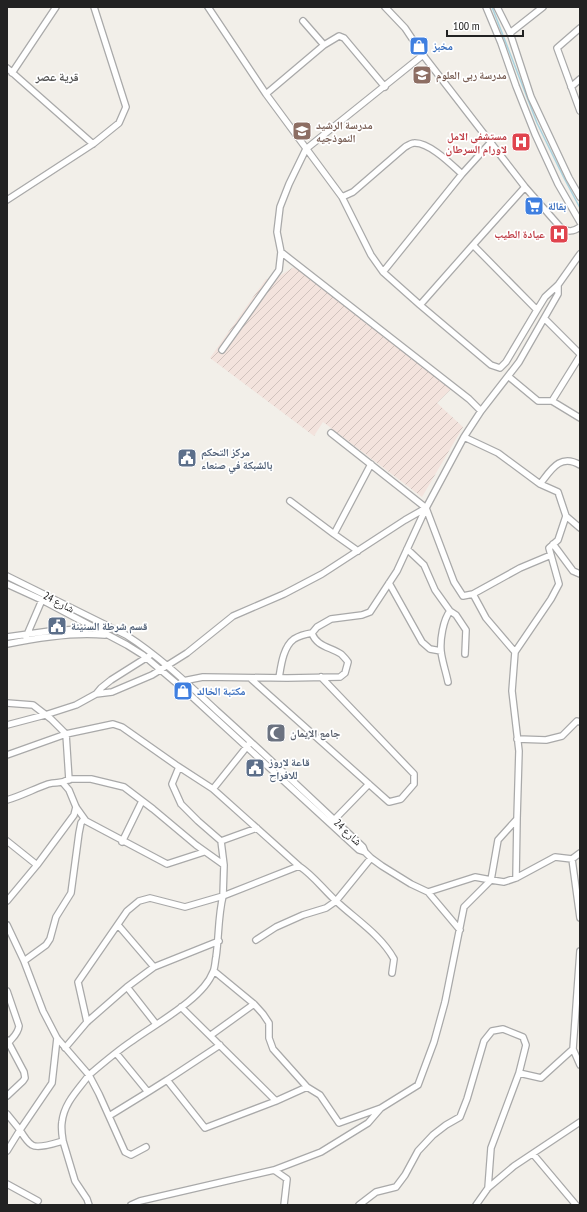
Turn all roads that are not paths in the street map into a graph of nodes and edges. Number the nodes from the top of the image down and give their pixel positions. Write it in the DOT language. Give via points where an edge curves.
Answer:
graph roads {
  1 [pos="56,7"];
  2 [pos="94,7"];
  3 [pos="208,7"];
  4 [pos="385,7"];
  5 [pos="486,7"];
  6 [pos="497,7"];
  7 [pos="543,7"];
  8 [pos="303,21"];
  9 [pos="580,28"];
  10 [pos="510,33"];
  11 [pos="324,45"];
  12 [pos="423,55"];
  13 [pos="9,70"];
  14 [pos="580,80"];
  15 [pos="385,86"];
  16 [pos="571,87"];
  17 [pos="266,94"];
  18 [pos="580,112"];
  19 [pos="490,142"];
  20 [pos="93,144"];
  21 [pos="306,149"];
  22 [pos="462,174"];
  23 [pos="525,187"];
  24 [pos="580,197"];
  25 [pos="342,198"];
  26 [pos="7,200"];
  27 [pos="580,222"];
  28 [pos="580,227"];
  29 [pos="473,245"];
  30 [pos="281,252"];
  31 [pos="580,254"];
  32 [pos="383,272"];
  33 [pos="558,284"];
  34 [pos="420,305"];
  35 [pos="537,310"];
  36 [pos="545,319"];
  37 [pos="222,350"];
  38 [pos="580,355"];
  39 [pos="508,376"];
  40 [pos="552,401"];
  41 [pos="481,411"];
  42 [pos="580,418"];
  43 [pos="331,433"];
  44 [pos="464,437"];
  45 [pos="371,464"];
  46 [pos="580,465"];
  47 [pos="540,484"];
  48 [pos="290,501"];
  49 [pos="426,508"];
  50 [pos="566,516"];
  51 [pos="580,528"];
  52 [pos="334,534"];
  53 [pos="552,544"];
  54 [pos="407,550"];
  55 [pos="358,551"];
  56 [pos="551,555"];
  57 [pos="580,574"];
  58 [pos="7,576"];
  59 [pos="389,583"];
  60 [pos="7,584"];
  61 [pos="473,594"];
  62 [pos="42,600"];
  63 [pos="450,611"];
  64 [pos="89,617"];
  65 [pos="86,624"];
  66 [pos="95,628"];
  67 [pos="78,631"];
  68 [pos="116,631"];
  69 [pos="312,633"];
  70 [pos="86,634"];
  71 [pos="107,635"];
  72 [pos="7,637"];
  73 [pos="26,637"];
  74 [pos="7,644"];
  75 [pos="441,651"];
  76 [pos="515,652"];
  77 [pos="153,654"];
  78 [pos="465,654"];
  79 [pos="146,658"];
  80 [pos="166,666"];
  81 [pos="161,670"];
  82 [pos="250,678"];
  83 [pos="279,678"];
  84 [pos="321,678"];
  85 [pos="448,682"];
  86 [pos="180,683"];
  87 [pos="96,694"];
  88 [pos="7,703"];
  89 [pos="45,715"];
  90 [pos="579,721"];
  91 [pos="7,725"];
  92 [pos="66,734"];
  93 [pos="518,739"];
  94 [pos="249,744"];
  95 [pos="7,754"];
  96 [pos="179,767"];
  97 [pos="68,778"];
  98 [pos="63,783"];
  99 [pos="369,784"];
  100 [pos="213,789"];
  101 [pos="69,790"];
  102 [pos="7,800"];
  103 [pos="142,801"];
  104 [pos="76,806"];
  105 [pos="84,819"];
  106 [pos="516,819"];
  107 [pos="334,820"];
  108 [pos="257,828"];
  109 [pos="7,841"];
  110 [pos="221,841"];
  111 [pos="122,842"];
  112 [pos="204,852"];
  113 [pos="365,852"];
  114 [pos="580,853"];
  115 [pos="371,858"];
  116 [pos="572,859"];
  117 [pos="37,865"];
  118 [pos="224,865"];
  119 [pos="299,866"];
  120 [pos="516,878"];
  121 [pos="491,880"];
  122 [pos="428,892"];
  123 [pos="223,896"];
  124 [pos="7,901"];
  125 [pos="336,901"];
  126 [pos="580,918"];
  127 [pos="7,925"];
  128 [pos="118,925"];
  129 [pos="460,930"];
  130 [pos="256,940"];
  131 [pos="219,942"];
  132 [pos="580,951"];
  133 [pos="24,961"];
  134 [pos="154,967"];
  135 [pos="214,971"];
  136 [pos="392,974"];
  137 [pos="127,987"];
  138 [pos="7,991"];
  139 [pos="254,1004"];
  140 [pos="181,1007"];
  141 [pos="88,1022"];
  142 [pos="156,1024"];
  143 [pos="210,1035"];
  144 [pos="57,1038"];
  145 [pos="8,1041"];
  146 [pos="220,1045"];
  147 [pos="65,1048"];
  148 [pos="573,1050"];
  149 [pos="116,1053"];
  150 [pos="580,1065"];
  151 [pos="519,1073"];
  152 [pos="89,1075"];
  153 [pos="167,1080"];
  154 [pos="307,1087"];
  155 [pos="148,1092"];
  156 [pos="7,1096"];
  157 [pos="276,1101"];
  158 [pos="381,1108"];
  159 [pos="7,1114"];
  160 [pos="109,1116"];
  161 [pos="580,1122"];
  162 [pos="20,1130"];
  163 [pos="63,1141"];
  164 [pos="146,1146"];
  165 [pos="7,1150"];
  166 [pos="533,1154"];
  167 [pos="274,1170"];
  168 [pos="7,1184"];
  169 [pos="488,1188"];
  170 [pos="38,1201"];
  171 [pos="89,1205"];
  172 [pos="131,1205"];
  173 [pos="284,1205"];
  174 [pos="359,1205"];
  175 [pos="476,1205"];
  176 [pos="576,1205"];
  1 -- 13 [label="street"];
  2 -- 20 [label="street" via="126,107 119,123"];
  3 -- 17 [label="street"];
  4 -- 12 [label="street" via="405,28"];
  5 -- 27 [label="street" via="535,134 558,184"];
  6 -- 10 [label="street"];
  7 -- 10 [label="street"];
  8 -- 11 [label="street"];
  9 -- 16 [label="street" via="557,48"];
  10 -- 24 [label="street" via="531,97"];
  11 -- 15 [label="street" via="342,36"];
  11 -- 17 [label="street"];
  12 -- 15 [label="street"];
  12 -- 19 [label="street"];
  13 -- 20 [label="street"];
  14 -- 16 [label="street"];
  15 -- 21 [label="street"];
  16 -- 18 [label="street"];
  17 -- 21 [label="street"];
  19 -- 22 [label="street"];
  19 -- 23 [label="street"];
  20 -- 26 [label="street"];
  21 -- 25 [label="street"];
  21 -- 30 [label="street" via="280,207 278,232"];
  22 -- 25 [label="street" via="435,152 414,143 405,147 353,192"];
  22 -- 32 [label="street"];
  23 -- 28 [label="street" via="561,228 567,232"];
  23 -- 29 [label="street"];
  25 -- 32 [label="street" via="371,255"];
  29 -- 34 [label="street"];
  29 -- 35 [label="street"];
  30 -- 37 [label="street" via="279,270"];
  30 -- 41 [label="street" via="469,398"];
  31 -- 33 [label="street"];
  32 -- 34 [label="street"];
  33 -- 35 [label="street"];
  33 -- 36 [label="street" via="558,294"];
  34 -- 35 [label="street" via="491,365 500,368"];
  36 -- 38 [label="street"];
  36 -- 39 [label="street"];
  38 -- 40 [label="street"];
  39 -- 40 [label="street" via="538,401"];
  39 -- 41 [label="street"];
  40 -- 42 [label="street"];
  41 -- 44 [label="street"];
  43 -- 45 [label="street"];
  44 -- 47 [label="street" via="498,453"];
  44 -- 49 [label="street"];
  45 -- 49 [label="street"];
  45 -- 52 [label="street"];
  46 -- 47 [label="street" via="567,460 559,462"];
  47 -- 50 [label="street" via="558,492"];
  48 -- 52 [label="street"];
  49 -- 54 [label="street"];
  49 -- 55 [label="street"];
  49 -- 61 [label="street" via="454,582 463,596"];
  50 -- 51 [label="street"];
  50 -- 53 [label="street" via="558,540"];
  52 -- 55 [label="street"];
  53 -- 56 [label="street" via="549,548"];
  53 -- 57 [label="street" via="573,571"];
  54 -- 59 [label="street"];
  54 -- 63 [label="street" via="424,565 435,590"];
  55 -- 80 [label="street" via="284,594 233,616 187,653"];
  56 -- 61 [label="street" via="520,568"];
  56 -- 76 [label="street" via="559,584"];
  58 -- 64 [label="street, شارع 24"];
  59 -- 69 [label="street" via="370,612 331,620 317,627"];
  59 -- 75 [label="street" via="422,642 430,649"];
  60 -- 62 [label="street, شارع 24"];
  61 -- 76 [label="street" via="486,618"];
  62 -- 65 [label="street, شارع 24"];
  62 -- 73 [label="street"];
  63 -- 75 [label="street" via="443,630"];
  63 -- 78 [label="street" via="456,614 466,630"];
  64 -- 66 [label="street"];
  64 -- 68 [label="street, شارع 24"];
  65 -- 66 [label="street, شارع 24"];
  65 -- 67 [label="street"];
  66 -- 67 [label="street"];
  66 -- 68 [label="street"];
  66 -- 70 [label="street"];
  66 -- 71 [label="street, شارع 24"];
  67 -- 70 [label="street"];
  67 -- 73 [label="street"];
  68 -- 77 [label="street, شارع 24"];
  69 -- 83 [label="street" via="292,640 282,661"];
  69 -- 84 [label="street" via="319,643 341,655 348,662 345,673 340,677"];
  70 -- 71 [label="street"];
  71 -- 79 [label="street, شارع 24"];
  72 -- 73 [label="street"];
  73 -- 74 [label="street"];
  75 -- 85 [label="street"];
  76 -- 93 [label="street" via="512,691"];
  77 -- 79 [label="street"];
  77 -- 80 [label="street, شارع 24"];
  79 -- 81 [label="street, شارع 24"];
  79 -- 87 [label="street" via="111,680"];
  80 -- 81 [label="street"];
  80 -- 86 [label="street, شارع 24"];
  81 -- 86 [label="street, شارع 24"];
  81 -- 87 [label="street" via="112,692"];
  82 -- 83 [label="street"];
  82 -- 86 [label="street" via="203,677"];
  82 -- 99 [label="street"];
  83 -- 84 [label="street"];
  84 -- 99 [label="street" via="414,774 414,784 400,799 389,802"];
  86 -- 94 [label="street, شارع 24"];
  87 -- 89 [label="street" via="76,705"];
  88 -- 89 [label="street" via="33,705"];
  89 -- 91 [label="street"];
  89 -- 92 [label="street"];
  90 -- 93 [label="street" via="562,736 552,739"];
  92 -- 95 [label="street"];
  92 -- 96 [label="street" via="113,724 122,727"];
  92 -- 97 [label="street"];
  93 -- 106 [label="street"];
  94 -- 100 [label="street"];
  94 -- 107 [label="street, شارع 24"];
  94 -- 113 [label="street, شارع 24" via="359,850"];
  96 -- 100 [label="street"];
  96 -- 110 [label="street" via="172,784 181,804"];
  97 -- 98 [label="street"];
  97 -- 101 [label="street"];
  97 -- 103 [label="street" via="91,779 124,787"];
  98 -- 101 [label="street"];
  98 -- 102 [label="street" via="50,783"];
  99 -- 107 [label="street"];
  100 -- 108 [label="street"];
  101 -- 104 [label="street"];
  103 -- 111 [label="street"];
  103 -- 112 [label="street"];
  104 -- 105 [label="street"];
  104 -- 117 [label="street" via="74,815"];
  105 -- 111 [label="street"];
  105 -- 133 [label="street" via="79,832 71,893 56,917 46,945"];
  106 -- 120 [label="street"];
  106 -- 121 [label="street" via="498,840"];
  107 -- 113 [label="street, شارع 24" via="363,847"];
  108 -- 110 [label="street"];
  108 -- 119 [label="street"];
  109 -- 117 [label="street"];
  110 -- 118 [label="street"];
  111 -- 112 [label="street" via="167,864"];
  112 -- 118 [label="street"];
  113 -- 115 [label="street"];
  114 -- 116 [label="street"];
  115 -- 122 [label="street"];
  115 -- 125 [label="street"];
  116 -- 120 [label="street" via="555,857"];
  116 -- 126 [label="street"];
  117 -- 124 [label="street"];
  118 -- 123 [label="street"];
  119 -- 123 [label="street"];
  119 -- 125 [label="street"];
  120 -- 121 [label="street" via="504,882"];
  121 -- 122 [label="street" via="475,877"];
  121 -- 129 [label="street" via="464,907"];
  122 -- 129 [label="street"];
  123 -- 128 [label="street" via="185,907 150,898 139,901 127,911"];
  123 -- 131 [label="street" via="220,907"];
  125 -- 130 [label="street" via="326,908 276,927"];
  125 -- 136 [label="street" via="386,948 394,959"];
  127 -- 133 [label="street"];
  128 -- 134 [label="street"];
  128 -- 141 [label="street" via="78,982"];
  129 -- 158 [label="street" via="445,1002 418,1085"];
  131 -- 134 [label="street"];
  131 -- 135 [label="street"];
  132 -- 148 [label="street"];
  133 -- 144 [label="street" via="43,1011"];
  134 -- 137 [label="street"];
  135 -- 139 [label="street"];
  135 -- 140 [label="street" via="202,989"];
  137 -- 141 [label="street"];
  137 -- 142 [label="street"];
  138 -- 145 [label="street" via="19,1026 17,1034"];
  139 -- 143 [label="street"];
  139 -- 154 [label="street" via="269,1023 269,1038 273,1048"];
  140 -- 142 [label="street"];
  140 -- 143 [label="street"];
  141 -- 147 [label="street"];
  142 -- 149 [label="street"];
  143 -- 146 [label="street"];
  144 -- 147 [label="street"];
  144 -- 162 [label="street" via="52,1083"];
  145 -- 156 [label="street" via="25,1078"];
  146 -- 153 [label="street"];
  146 -- 157 [label="street"];
  147 -- 152 [label="street"];
  148 -- 150 [label="street"];
  148 -- 151 [label="street" via="541,1078"];
  149 -- 152 [label="street"];
  149 -- 155 [label="street"];
  151 -- 169 [label="street" via="491,1148"];
  151 -- 174 [label="street" via="526,1045 523,1036 503,1029 492,1031 484,1041 460,1117 433,1135 418,1151 396,1187 376,1192"];
  152 -- 160 [label="street"];
  152 -- 163 [label="street" via="65,1109 61,1123"];
  153 -- 155 [label="street"];
  153 -- 157 [label="street" via="205,1128"];
  154 -- 157 [label="street"];
  154 -- 158 [label="street" via="320,1095 339,1123"];
  155 -- 160 [label="street"];
  158 -- 167 [label="street" via="368,1123 321,1152"];
  159 -- 162 [label="street"];
  160 -- 164 [label="street" via="124,1152 131,1154"];
  161 -- 166 [label="street"];
  162 -- 163 [label="street" via="34,1146"];
  162 -- 165 [label="street"];
  163 -- 171 [label="street" via="75,1181 88,1199"];
  166 -- 169 [label="street"];
  166 -- 176 [label="street"];
  167 -- 172 [label="street"];
  167 -- 173 [label="street" via="287,1179"];
  168 -- 170 [label="street"];
  169 -- 175 [label="street"];
}
